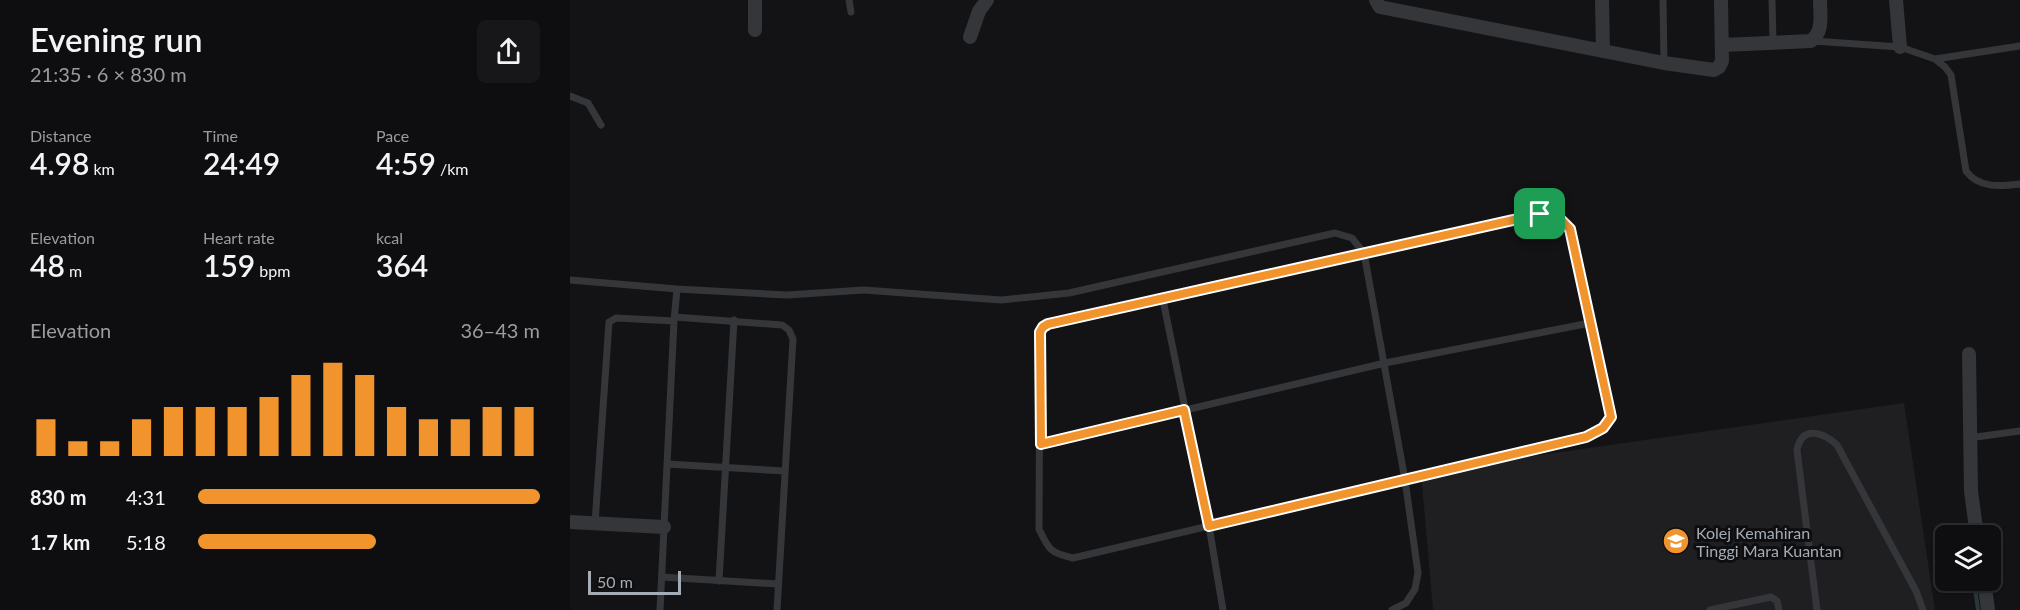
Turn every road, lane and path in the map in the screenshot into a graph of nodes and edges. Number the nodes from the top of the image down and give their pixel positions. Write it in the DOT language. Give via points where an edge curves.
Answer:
graph roads {
  1 [pos="755,0"];
  2 [pos="849,0"];
  3 [pos="987,0"];
  4 [pos="1376,0"];
  5 [pos="1602,0"];
  6 [pos="1662,0"];
  7 [pos="1721,0"];
  8 [pos="1772,0"];
  9 [pos="1820,0"];
  10 [pos="1896,0"];
  11 [pos="851,12"];
  12 [pos="755,30"];
  13 [pos="970,37"];
  14 [pos="1811,41"];
  15 [pos="1773,42"];
  16 [pos="1722,45"];
  17 [pos="2020,46"];
  18 [pos="1900,47"];
  19 [pos="1603,51"];
  20 [pos="1935,59"];
  21 [pos="1664,63"];
  22 [pos="570,96"];
  23 [pos="601,125"];
  24 [pos="2020,184"];
  25 [pos="1364,253"];
  26 [pos="570,280"];
  27 [pos="677,289"];
  28 [pos="1164,300"];
  29 [pos="674,319"];
  30 [pos="734,320"];
  31 [pos="1590,323"];
  32 [pos="1969,354"];
  33 [pos="1385,363"];
  34 [pos="1184,410"];
  35 [pos="2020,431"];
  36 [pos="1969,438"];
  37 [pos="1041,444"];
  38 [pos="667,465"];
  39 [pos="725,467"];
  40 [pos="785,471"];
  41 [pos="1405,480"];
  42 [pos="570,522"];
  43 [pos="595,523"];
  44 [pos="1976,525"];
  45 [pos="1209,526"];
  46 [pos="664,527"];
  47 [pos="662,577"];
  48 [pos="719,581"];
  49 [pos="778,584"];
  50 [pos="1985,591"];
  51 [pos="660,610"];
  52 [pos="777,610"];
  53 [pos="1223,610"];
  54 [pos="1392,610"];
  55 [pos="1710,610"];
  56 [pos="1779,610"];
  57 [pos="1817,610"];
  58 [pos="1923,610"];
  59 [pos="1988,610"];
  1 -- 12 [label="street"];
  2 -- 11 [label="lane"];
  3 -- 13 [label="street" via="979,10"];
  4 -- 19 [label="street" via="1380,7"];
  5 -- 19 [label="street"];
  6 -- 21 [label="lane"];
  7 -- 16 [label="street"];
  8 -- 15 [label="lane"];
  9 -- 14 [label="street" via="1821,29"];
  10 -- 18 [label="street"];
  14 -- 15 [label="street"];
  14 -- 18 [label="lane"];
  15 -- 16 [label="street"];
  16 -- 21 [label="street" via="1722,61 1714,70"];
  17 -- 20 [label="lane"];
  18 -- 20 [label="lane"];
  19 -- 21 [label="street"];
  20 -- 24 [label="lane" via="1951,75 1966,171 1972,180 2001,186"];
  22 -- 23 [label="lane" via="588,103"];
  25 -- 27 [label="lane" via="1352,238 1335,234 1068,293 1001,300 864,290 787,295"];
  25 -- 28 [label="lane"];
  25 -- 31 [label="lane" via="1540,214 1560,219 1570,229"];
  25 -- 33 [label="lane"];
  26 -- 27 [label="lane"];
  27 -- 29 [label="lane"];
  28 -- 34 [label="lane"];
  28 -- 37 [label="lane" via="1043,327"];
  29 -- 30 [label="lane"];
  29 -- 38 [label="lane"];
  29 -- 43 [label="lane" via="616,318 609,322"];
  30 -- 39 [label="lane"];
  30 -- 40 [label="lane" via="782,325 793,339"];
  31 -- 33 [label="lane"];
  31 -- 41 [label="lane" via="1611,417 1603,428 1586,437"];
  32 -- 36 [label="street"];
  33 -- 34 [label="lane"];
  33 -- 41 [label="lane"];
  34 -- 37 [label="lane"];
  34 -- 45 [label="lane"];
  35 -- 36 [label="lane"];
  36 -- 44 [label="street"];
  37 -- 45 [label="lane" via="1039,529 1049,549 1061,556 1073,558"];
  38 -- 39 [label="lane"];
  38 -- 46 [label="lane"];
  39 -- 40 [label="lane"];
  39 -- 48 [label="lane"];
  40 -- 49 [label="lane"];
  41 -- 45 [label="lane"];
  41 -- 54 [label="lane" via="1418,573 1415,589 1406,603"];
  42 -- 43 [label="street"];
  43 -- 46 [label="street"];
  45 -- 53 [label="lane"];
  46 -- 47 [label="lane"];
  47 -- 48 [label="lane"];
  47 -- 51 [label="lane"];
  48 -- 49 [label="lane"];
  49 -- 52 [label="lane"];
  50 -- 59 [label="street"];
  55 -- 56 [label="lane" via="1771,597 1777,601"];
  57 -- 58 [label="lane" via="1797,450 1805,435 1812,433 1822,433 1837,445"];
}
